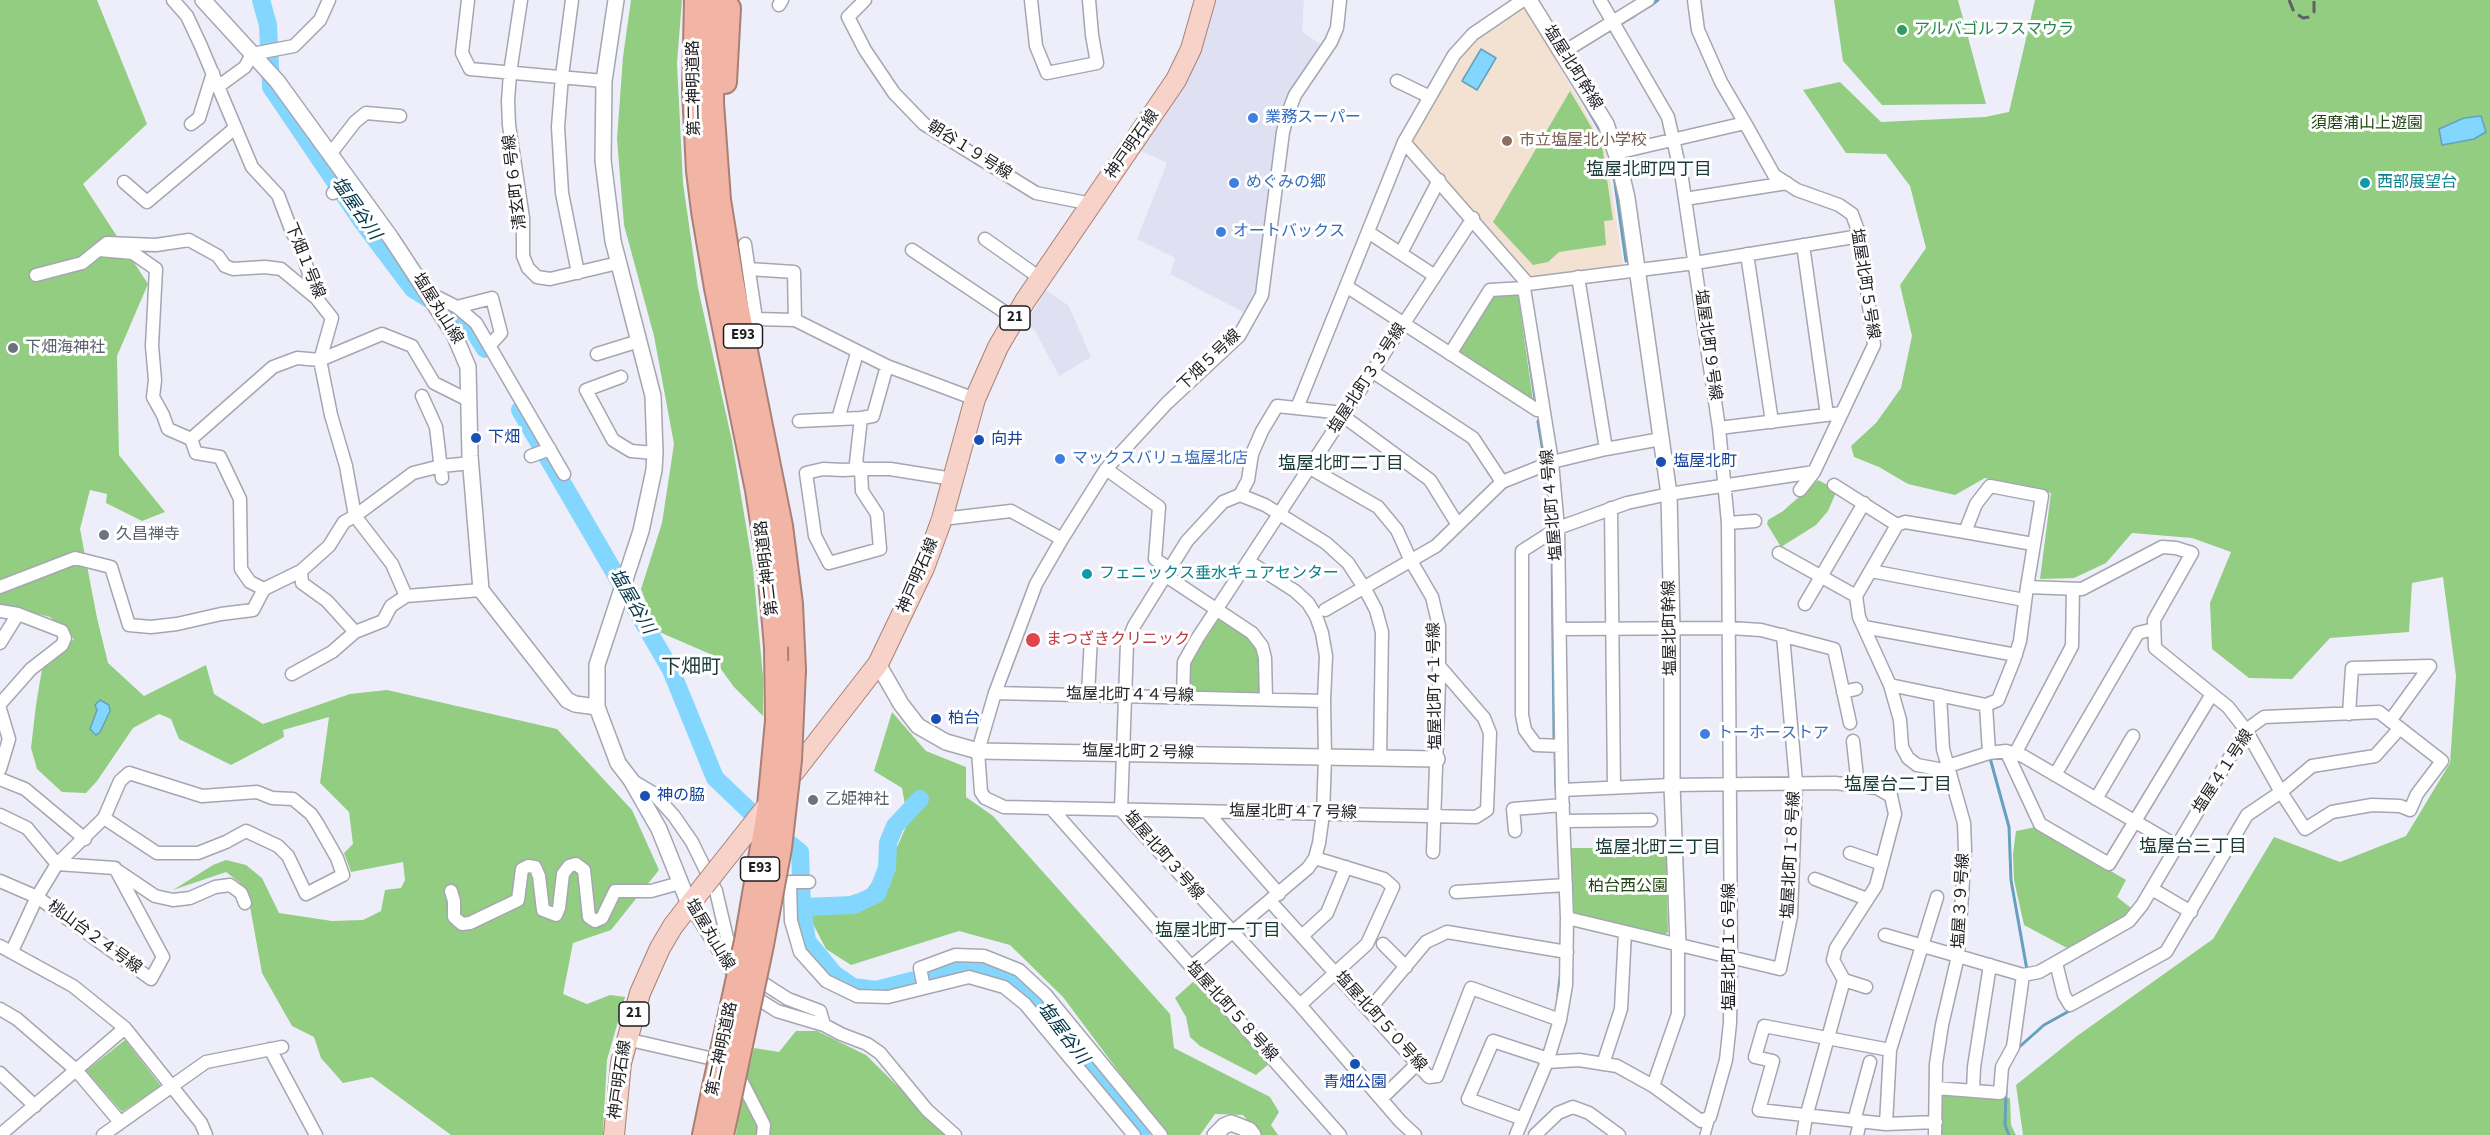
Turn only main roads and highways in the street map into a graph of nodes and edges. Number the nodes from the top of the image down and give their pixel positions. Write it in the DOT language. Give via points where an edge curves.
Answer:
graph roads {
  1 [pos="696,0"];
  2 [pos="1205,0"];
  3 [pos="721,4"];
  4 [pos="722,1094"];
  5 [pos="614,1135"];
  6 [pos="704,1135"];
  7 [pos="722,1135"];
  1 -- 4 [label="highway, 第二神明道路 / E93, bridge" via="694,90 701,191 712,269 761,510 776,647 777,722 770,806"];
  2 -- 5 [label="main road, 神戸明石線 / 21, bridge" via="1191,49 1176,80 1040,278 998,347 975,399 942,519 924,568 878,664 689,904 660,948 626,1039"];
  3 -- 4 [label="highway, 第二神明道路 / E93, bridge" via="711,60 719,200 782,526 794,670 790,760 780,848 762,945"];
  4 -- 6 [label="highway, 第二神明道路 / E93"];
  4 -- 7 [label="highway, 第二神明道路 / E93"];
}
